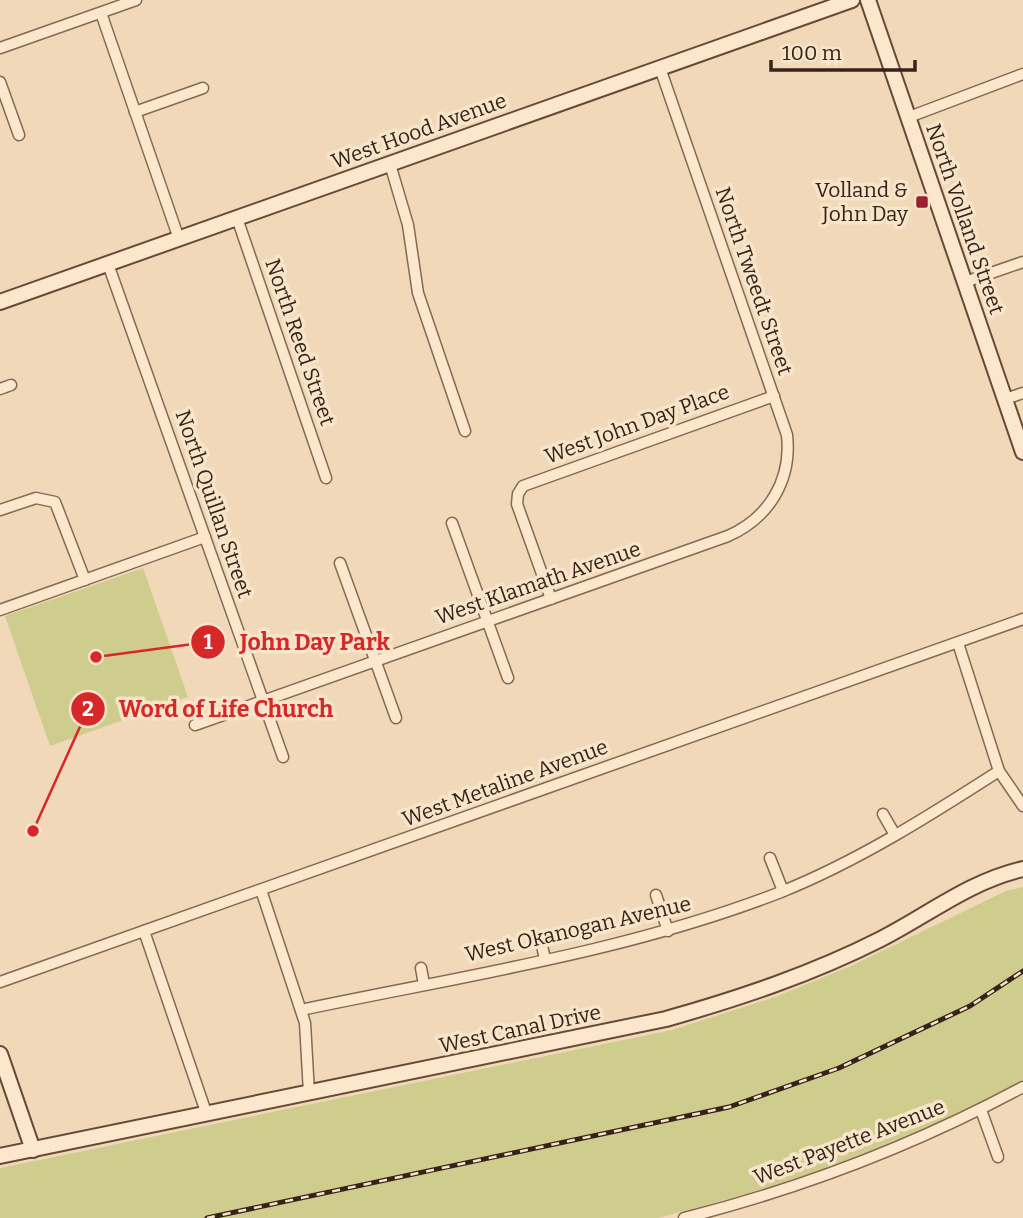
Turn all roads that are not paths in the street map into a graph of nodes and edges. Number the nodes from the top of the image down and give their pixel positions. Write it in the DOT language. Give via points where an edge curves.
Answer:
graph roads {
  1 [pos="136,0"];
  2 [pos="852,0"];
  3 [pos="868,0"];
  4 [pos="101,13"];
  5 [pos="0,48"];
  6 [pos="660,68"];
  7 [pos="1023,74"];
  8 [pos="0,82"];
  9 [pos="203,88"];
  10 [pos="135,112"];
  11 [pos="909,117"];
  12 [pos="19,135"];
  13 [pos="390,164"];
  14 [pos="237,218"];
  15 [pos="179,239"];
  16 [pos="1023,261"];
  17 [pos="108,264"];
  18 [pos="965,282"];
  19 [pos="0,302"];
  20 [pos="11,385"];
  21 [pos="0,389"];
  22 [pos="1023,393"];
  23 [pos="774,396"];
  24 [pos="1005,399"];
  25 [pos="465,431"];
  26 [pos="1023,452"];
  27 [pos="326,478"];
  28 [pos="769,507"];
  29 [pos="0,510"];
  30 [pos="452,523"];
  31 [pos="205,537"];
  32 [pos="340,563"];
  33 [pos="85,580"];
  34 [pos="551,598"];
  35 [pos="0,610"];
  36 [pos="1023,619"];
  37 [pos="487,621"];
  38 [pos="958,643"];
  39 [pos="375,660"];
  40 [pos="508,678"];
  41 [pos="263,701"];
  42 [pos="396,718"];
  43 [pos="195,725"];
  44 [pos="283,757"];
  45 [pos="999,771"];
  46 [pos="1023,806"];
  47 [pos="883,814"];
  48 [pos="895,835"];
  49 [pos="770,858"];
  50 [pos="1023,869"];
  51 [pos="261,890"];
  52 [pos="783,891"];
  53 [pos="656,895"];
  54 [pos="144,931"];
  55 [pos="668,931"];
  56 [pos="540,937"];
  57 [pos="545,959"];
  58 [pos="421,968"];
  59 [pos="0,982"];
  60 [pos="424,984"];
  61 [pos="301,1010"];
  62 [pos="0,1054"];
  63 [pos="1023,1087"];
  64 [pos="309,1093"];
  65 [pos="981,1110"];
  66 [pos="207,1115"];
  67 [pos="33,1150"];
  68 [pos="0,1156"];
  69 [pos="998,1157"];
  70 [pos="684,1218"];
  1 -- 4 [label="street"];
  2 -- 6 [label="street, West Hood Avenue"];
  3 -- 11 [label="street, North Volland Street"];
  4 -- 5 [label="street"];
  4 -- 10 [label="street"];
  6 -- 13 [label="street, West Hood Avenue"];
  6 -- 23 [label="street, North Tweedt Street"];
  7 -- 11 [label="street"];
  8 -- 12 [label="street"];
  9 -- 10 [label="street"];
  10 -- 15 [label="street"];
  11 -- 18 [label="street, North Volland Street"];
  13 -- 14 [label="street, West Hood Avenue"];
  13 -- 25 [label="street" via="408,225 418,293"];
  14 -- 15 [label="street, West Hood Avenue"];
  14 -- 27 [label="street, North Reed Street"];
  15 -- 17 [label="street, West Hood Avenue"];
  16 -- 18 [label="street"];
  17 -- 19 [label="street, West Hood Avenue"];
  17 -- 31 [label="street, North Quillan Street"];
  18 -- 24 [label="street, North Volland Street"];
  20 -- 21 [label="street"];
  22 -- 24 [label="street"];
  23 -- 28 [label="street, North Tweedt Street" via="787,435 788,457"];
  23 -- 34 [label="street, West John Day Place" via="526,484 517,494 517,504"];
  24 -- 26 [label="street, North Volland Street"];
  28 -- 34 [label="street, West Klamath Avenue" via="728,536"];
  29 -- 33 [label="street" via="36,498 55,502"];
  30 -- 37 [label="street"];
  31 -- 33 [label="street"];
  31 -- 41 [label="street, North Quillan Street"];
  32 -- 39 [label="street"];
  33 -- 35 [label="street"];
  34 -- 37 [label="street, West Klamath Avenue"];
  36 -- 38 [label="street, West Metaline Avenue"];
  37 -- 39 [label="street, West Klamath Avenue"];
  37 -- 40 [label="street"];
  38 -- 45 [label="street"];
  38 -- 51 [label="street, West Metaline Avenue"];
  39 -- 41 [label="street, West Klamath Avenue"];
  39 -- 42 [label="street"];
  41 -- 43 [label="street, West Klamath Avenue"];
  41 -- 44 [label="street, North Quillan Street"];
  45 -- 46 [label="street"];
  45 -- 48 [label="street, West Okanogan Avenue"];
  47 -- 48 [label="street"];
  48 -- 52 [label="street, West Okanogan Avenue"];
  49 -- 52 [label="street"];
  50 -- 64 [label="street, West Canal Drive" via="969,888 851,953 734,999 621,1030"];
  51 -- 54 [label="street, West Metaline Avenue"];
  51 -- 61 [label="street"];
  52 -- 55 [label="street, West Okanogan Avenue"];
  53 -- 55 [label="street"];
  54 -- 59 [label="street, West Metaline Avenue"];
  54 -- 66 [label="street"];
  55 -- 57 [label="street, West Okanogan Avenue"];
  56 -- 57 [label="street"];
  57 -- 60 [label="street, West Okanogan Avenue"];
  58 -- 60 [label="street"];
  60 -- 61 [label="street, West Okanogan Avenue"];
  61 -- 64 [label="street"];
  62 -- 67 [label="street"];
  63 -- 65 [label="street, West Payette Avenue"];
  64 -- 66 [label="street, West Canal Drive"];
  65 -- 69 [label="street"];
  65 -- 70 [label="street, West Payette Avenue" via="826,1177"];
  66 -- 67 [label="street, West Canal Drive"];
  67 -- 68 [label="street, West Canal Drive"];
}
